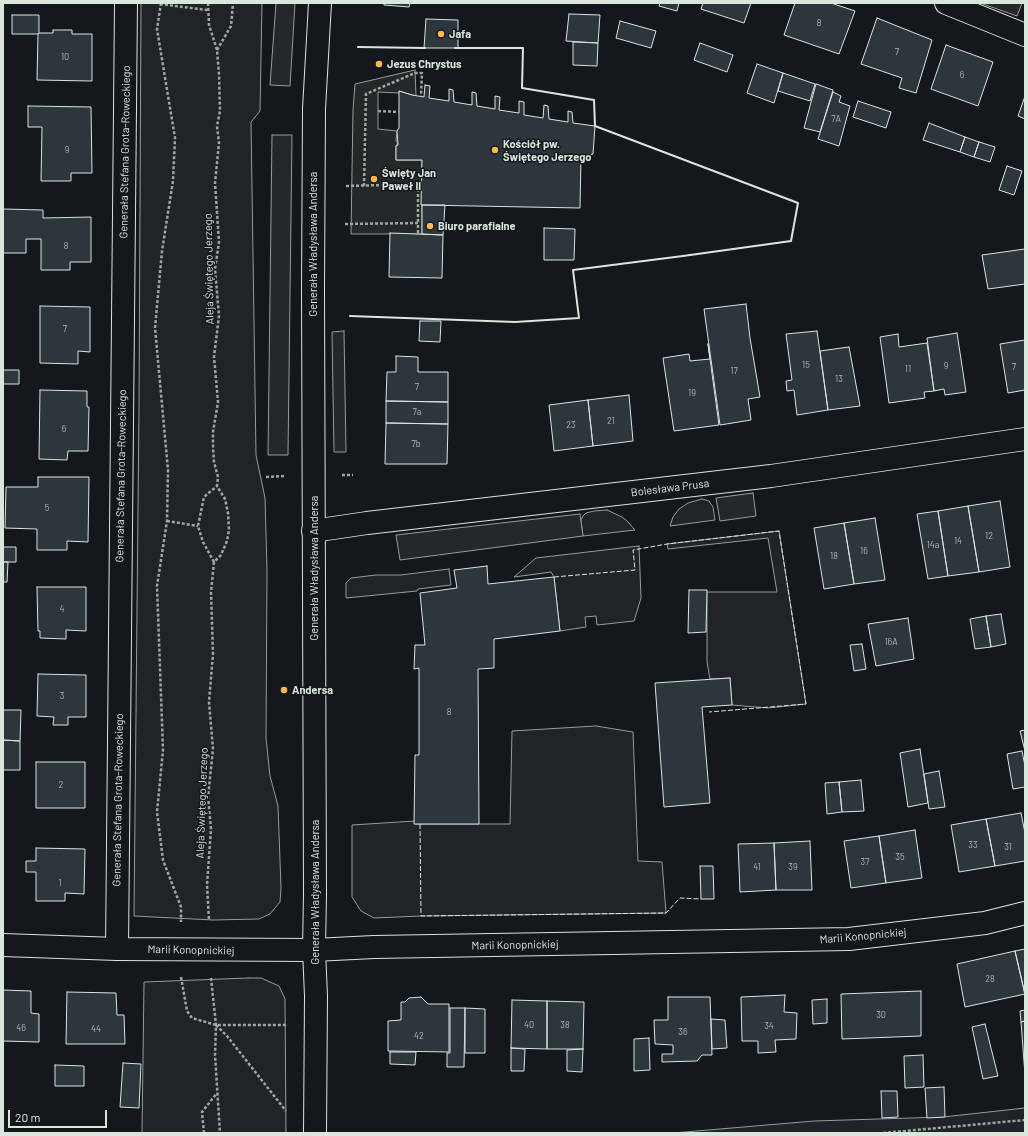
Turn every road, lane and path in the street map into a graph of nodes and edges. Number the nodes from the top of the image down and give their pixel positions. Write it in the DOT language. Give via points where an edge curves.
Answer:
graph roads {
  1 [pos="126,3"];
  2 [pos="208,3"];
  3 [pos="233,3"];
  4 [pos="320,3"];
  5 [pos="946,3"];
  6 [pos="161,4"];
  7 [pos="207,10"];
  8 [pos="1025,34"];
  9 [pos="217,50"];
  10 [pos="421,96"];
  11 [pos="378,111"];
  12 [pos="399,112"];
  13 [pos="418,184"];
  14 [pos="422,184"];
  15 [pos="346,186"];
  16 [pos="364,186"];
  17 [pos="418,223"];
  18 [pos="345,224"];
  19 [pos="418,234"];
  20 [pos="1025,439"];
  21 [pos="266,476"];
  22 [pos="286,476"];
  23 [pos="217,486"];
  24 [pos="167,521"];
  25 [pos="198,526"];
  26 [pos="314,531"];
  27 [pos="214,562"];
  28 [pos="1025,913"];
  29 [pos="209,924"];
  30 [pos="3,945"];
  31 [pos="117,949"];
  32 [pos="181,949"];
  33 [pos="314,950"];
  34 [pos="210,970"];
  35 [pos="216,1025"];
  36 [pos="290,1025"];
  37 [pos="218,1093"];
  38 [pos="290,1116"];
  39 [pos="1025,1120"];
  40 [pos="204,1133"];
  41 [pos="220,1133"];
  42 [pos="315,1133"];
  43 [pos="883,1133"];
  1 -- 31 [label="street, Generała Stefana Grota-Roweckiego"];
  2 -- 7 [label="path, Aleja Świętego Jerzego"];
  3 -- 9 [label="path" via="231,26"];
  4 -- 26 [label="street, Generała Władysława Andersa" via="314,124 312,289"];
  5 -- 8 [label="street"];
  6 -- 7 [label="path"];
  6 -- 24 [label="path" via="156,29 175,138 173,181 162,251 155,328 168,470"];
  7 -- 9 [label="path, Aleja Świętego Jerzego"];
  9 -- 23 [label="path, Aleja Świętego Jerzego" via="220,111 215,183 219,242 215,270 219,316 214,357 218,402 213,432"];
  10 -- 16 [label="path" via="422,73 415,73 366,94"];
  11 -- 12 [label="path"];
  13 -- 14 [label="path"];
  13 -- 16 [label="path"];
  13 -- 17 [label="path"];
  15 -- 16 [label="path"];
  17 -- 18 [label="path"];
  17 -- 19 [label="path"];
  20 -- 26 [label="street, Bolesława Prusa" via="771,476"];
  21 -- 22 [label="path"];
  23 -- 25 [label="path" via="204,497"];
  23 -- 27 [label="path, Aleja Świętego Jerzego" via="225,499 229,530 227,541"];
  24 -- 25 [label="path"];
  24 -- 32 [label="path" via="157,586 163,750 157,812 163,860 181,907"];
  25 -- 27 [label="path"];
  26 -- 33 [label="street, Generała Władysława Andersa"];
  27 -- 29 [label="path, Aleja Świętego Jerzego" via="211,592 213,654 209,702 213,749 208,797 211,829 207,885"];
  28 -- 33 [label="street, Marii Konopnickiej" via="985,923 849,939"];
  30 -- 31 [label="street, Marii Konopnickiej"];
  31 -- 32 [label="street, Marii Konopnickiej"];
  32 -- 33 [label="street, Marii Konopnickiej"];
  32 -- 35 [label="path" via="181,971 187,1011 192,1018"];
  33 -- 42 [label="street, Generała Władysława Andersa"];
  34 -- 35 [label="path"];
  35 -- 36 [label="path"];
  35 -- 37 [label="path"];
  35 -- 38 [label="path" via="228,1036"];
  37 -- 40 [label="path" via="202,1112"];
  37 -- 41 [label="path"];
  39 -- 43 [label="path"];
}
